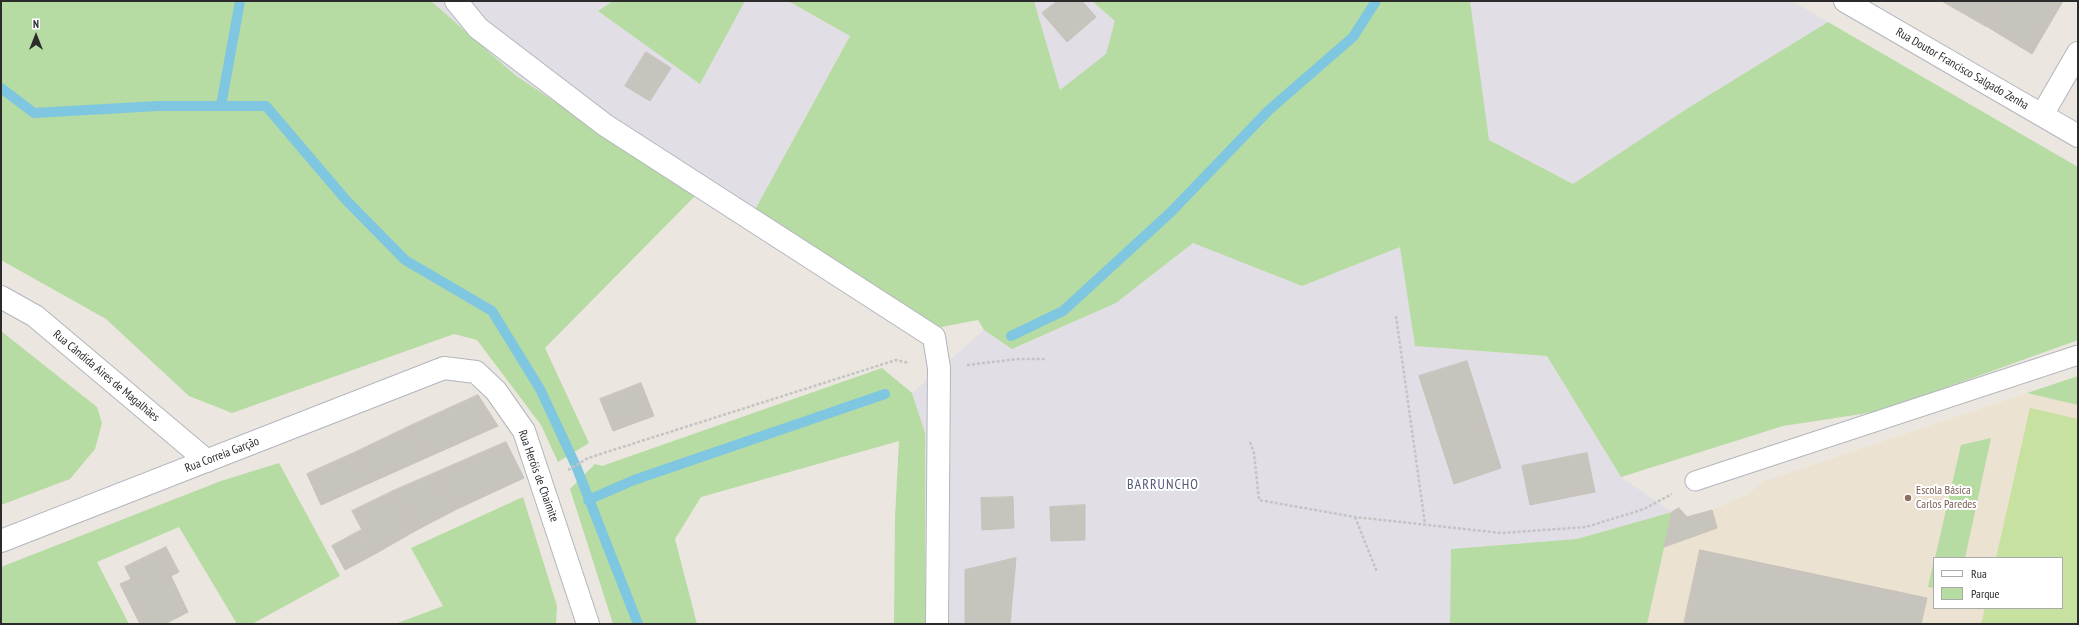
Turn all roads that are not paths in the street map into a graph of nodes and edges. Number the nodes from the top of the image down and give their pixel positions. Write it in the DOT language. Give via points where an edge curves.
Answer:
graph roads {
  1 [pos="456,1"];
  2 [pos="1845,1"];
  3 [pos="2078,53"];
  4 [pos="2042,115"];
  5 [pos="2078,136"];
  6 [pos="1,297"];
  7 [pos="2078,355"];
  8 [pos="444,368"];
  9 [pos="207,461"];
  10 [pos="1695,481"];
  11 [pos="1,541"];
  12 [pos="588,624"];
  13 [pos="937,624"];
  1 -- 13 [label="street" via="478,28 605,125 934,337 939,368"];
  2 -- 4 [label="street, Rua Doutor Francisco Salgado Zenha"];
  3 -- 4 [label="street"];
  4 -- 5 [label="street, Rua Doutor Francisco Salgado Zenha"];
  6 -- 9 [label="street, Rua Cândida Aires de Magalhães" via="35,316"];
  7 -- 10 [label="lane"];
  8 -- 9 [label="street, Rua Correia Garção"];
  8 -- 12 [label="street, Rua Heróis de Chaimite" via="476,372 496,391 524,431"];
  9 -- 11 [label="street, Rua Correia Garção"];
}
